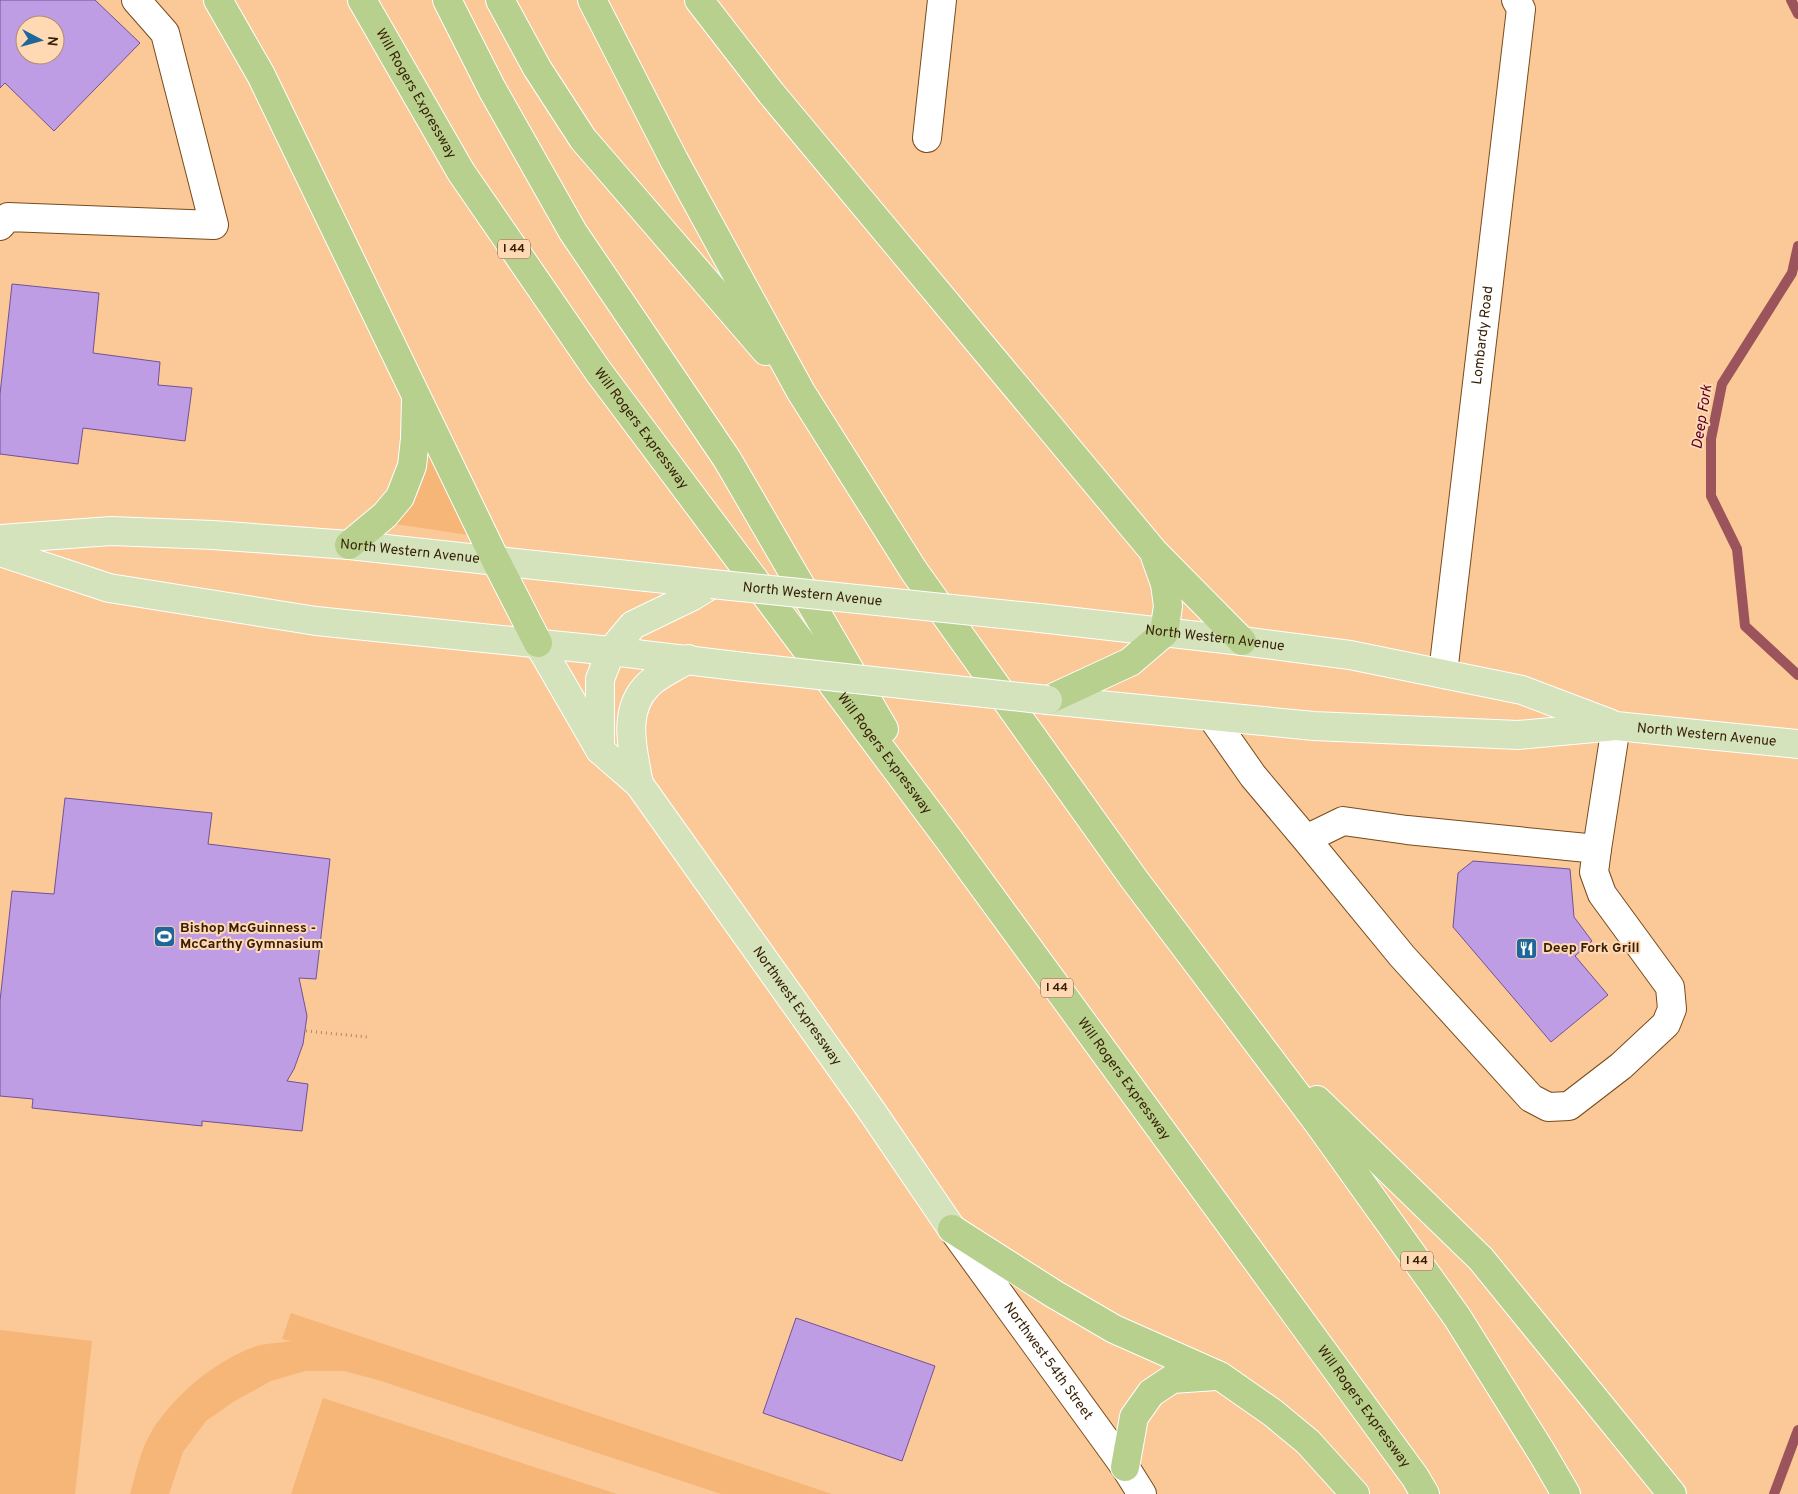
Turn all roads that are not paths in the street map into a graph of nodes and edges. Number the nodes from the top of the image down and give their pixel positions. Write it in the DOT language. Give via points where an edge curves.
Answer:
graph roads {
  1 [pos="136,0"];
  2 [pos="218,0"];
  3 [pos="362,0"];
  4 [pos="447,0"];
  5 [pos="500,0"];
  6 [pos="592,0"];
  7 [pos="699,0"];
  8 [pos="942,0"];
  9 [pos="1516,0"];
  10 [pos="927,138"];
  11 [pos="0,226"];
  12 [pos="801,392"];
  13 [pos="416,394"];
  14 [pos="0,539"];
  15 [pos="349,545"];
  16 [pos="0,552"];
  17 [pos="1154,552"];
  18 [pos="496,561"];
  19 [pos="694,587"];
  20 [pos="1164,633"];
  21 [pos="1242,640"];
  22 [pos="538,643"];
  23 [pos="611,651"];
  24 [pos="688,659"];
  25 [pos="1443,673"];
  26 [pos="1048,700"];
  27 [pos="1211,716"];
  28 [pos="1616,726"];
  29 [pos="1798,744"];
  30 [pos="600,750"];
  31 [pos="639,784"];
  32 [pos="1306,839"];
  33 [pos="950,841"];
  34 [pos="1597,848"];
  35 [pos="1254,1038"];
  36 [pos="952,1229"];
  37 [pos="1220,1376"];
  38 [pos="1126,1467"];
  39 [pos="1142,1494"];
  40 [pos="1356,1494"];
  41 [pos="1425,1494"];
  42 [pos="1566,1494"];
  43 [pos="1672,1494"];
  1 -- 11 [label="street" via="165,33 214,225 8,217"];
  2 -- 13 [label="highway" via="261,75"];
  3 -- 33 [label="highway, Will Rogers Expressway / I 44" via="461,172 598,371"];
  4 -- 33 [label="highway" via="573,232 727,459"];
  5 -- 12 [label="highway" via="537,68 583,139"];
  6 -- 12 [label="highway, I 44" via="674,160"];
  7 -- 17 [label="highway" via="771,94"];
  8 -- 10 [label="street"];
  9 -- 25 [label="street, Lombardy Road" via="1521,9"];
  12 -- 35 [label="highway, I 44" via="914,571 1134,879"];
  13 -- 15 [label="highway" via="412,466 400,497"];
  13 -- 18 [label="highway"];
  14 -- 15 [label="main road, North Western Avenue" via="111,531"];
  15 -- 18 [label="main road, North Western Avenue"];
  16 -- 22 [label="main road, North Western Avenue" via="109,588 316,621"];
  17 -- 20 [label="highway" via="1165,584 1168,606"];
  17 -- 21 [label="highway"];
  18 -- 19 [label="main road, North Western Avenue"];
  18 -- 22 [label="highway"];
  19 -- 20 [label="main road, North Western Avenue, bridge" via="1040,618"];
  19 -- 23 [label="main road" via="633,625"];
  20 -- 21 [label="main road, North Western Avenue"];
  20 -- 26 [label="highway" via="1130,662"];
  21 -- 25 [label="main road, North Western Avenue" via="1350,655"];
  22 -- 23 [label="main road, North Western Avenue"];
  22 -- 30 [label="main road, Northwest Expressway"];
  23 -- 24 [label="main road, North Western Avenue"];
  23 -- 30 [label="main road" via="600,679"];
  24 -- 26 [label="main road, North Western Avenue, bridge"];
  24 -- 31 [label="main road, Northwest Expressway" via="649,683 632,713 630,740"];
  25 -- 28 [label="main road, North Western Avenue" via="1522,690"];
  26 -- 27 [label="main road, North Western Avenue"];
  27 -- 28 [label="main road, North Western Avenue" via="1314,726 1518,735"];
  27 -- 32 [label="street" via="1253,776"];
  28 -- 29 [label="main road, North Western Avenue"];
  28 -- 34 [label="street"];
  30 -- 31 [label="main road, Northwest Expressway"];
  31 -- 36 [label="main road, Northwest Expressway"];
  32 -- 34 [label="street" via="1343,821"];
  32 -- 34 [label="street" via="1402,956 1531,1098 1548,1107 1569,1106 1621,1066 1666,1024 1672,1009 1670,986 1602,894 1594,872"];
  33 -- 41 [label="highway, Will Rogers Expressway / I 44"];
  35 -- 42 [label="highway, I 44" via="1457,1317"];
  35 -- 43 [label="highway" via="1481,1259"];
  36 -- 37 [label="highway" via="1114,1329"];
  36 -- 38 [label="street, Northwest 54th Street"];
  37 -- 38 [label="highway" via="1172,1379 1151,1393 1134,1417"];
  37 -- 40 [label="highway" via="1308,1442"];
  38 -- 39 [label="street, Northwest 54th Street"];
}
